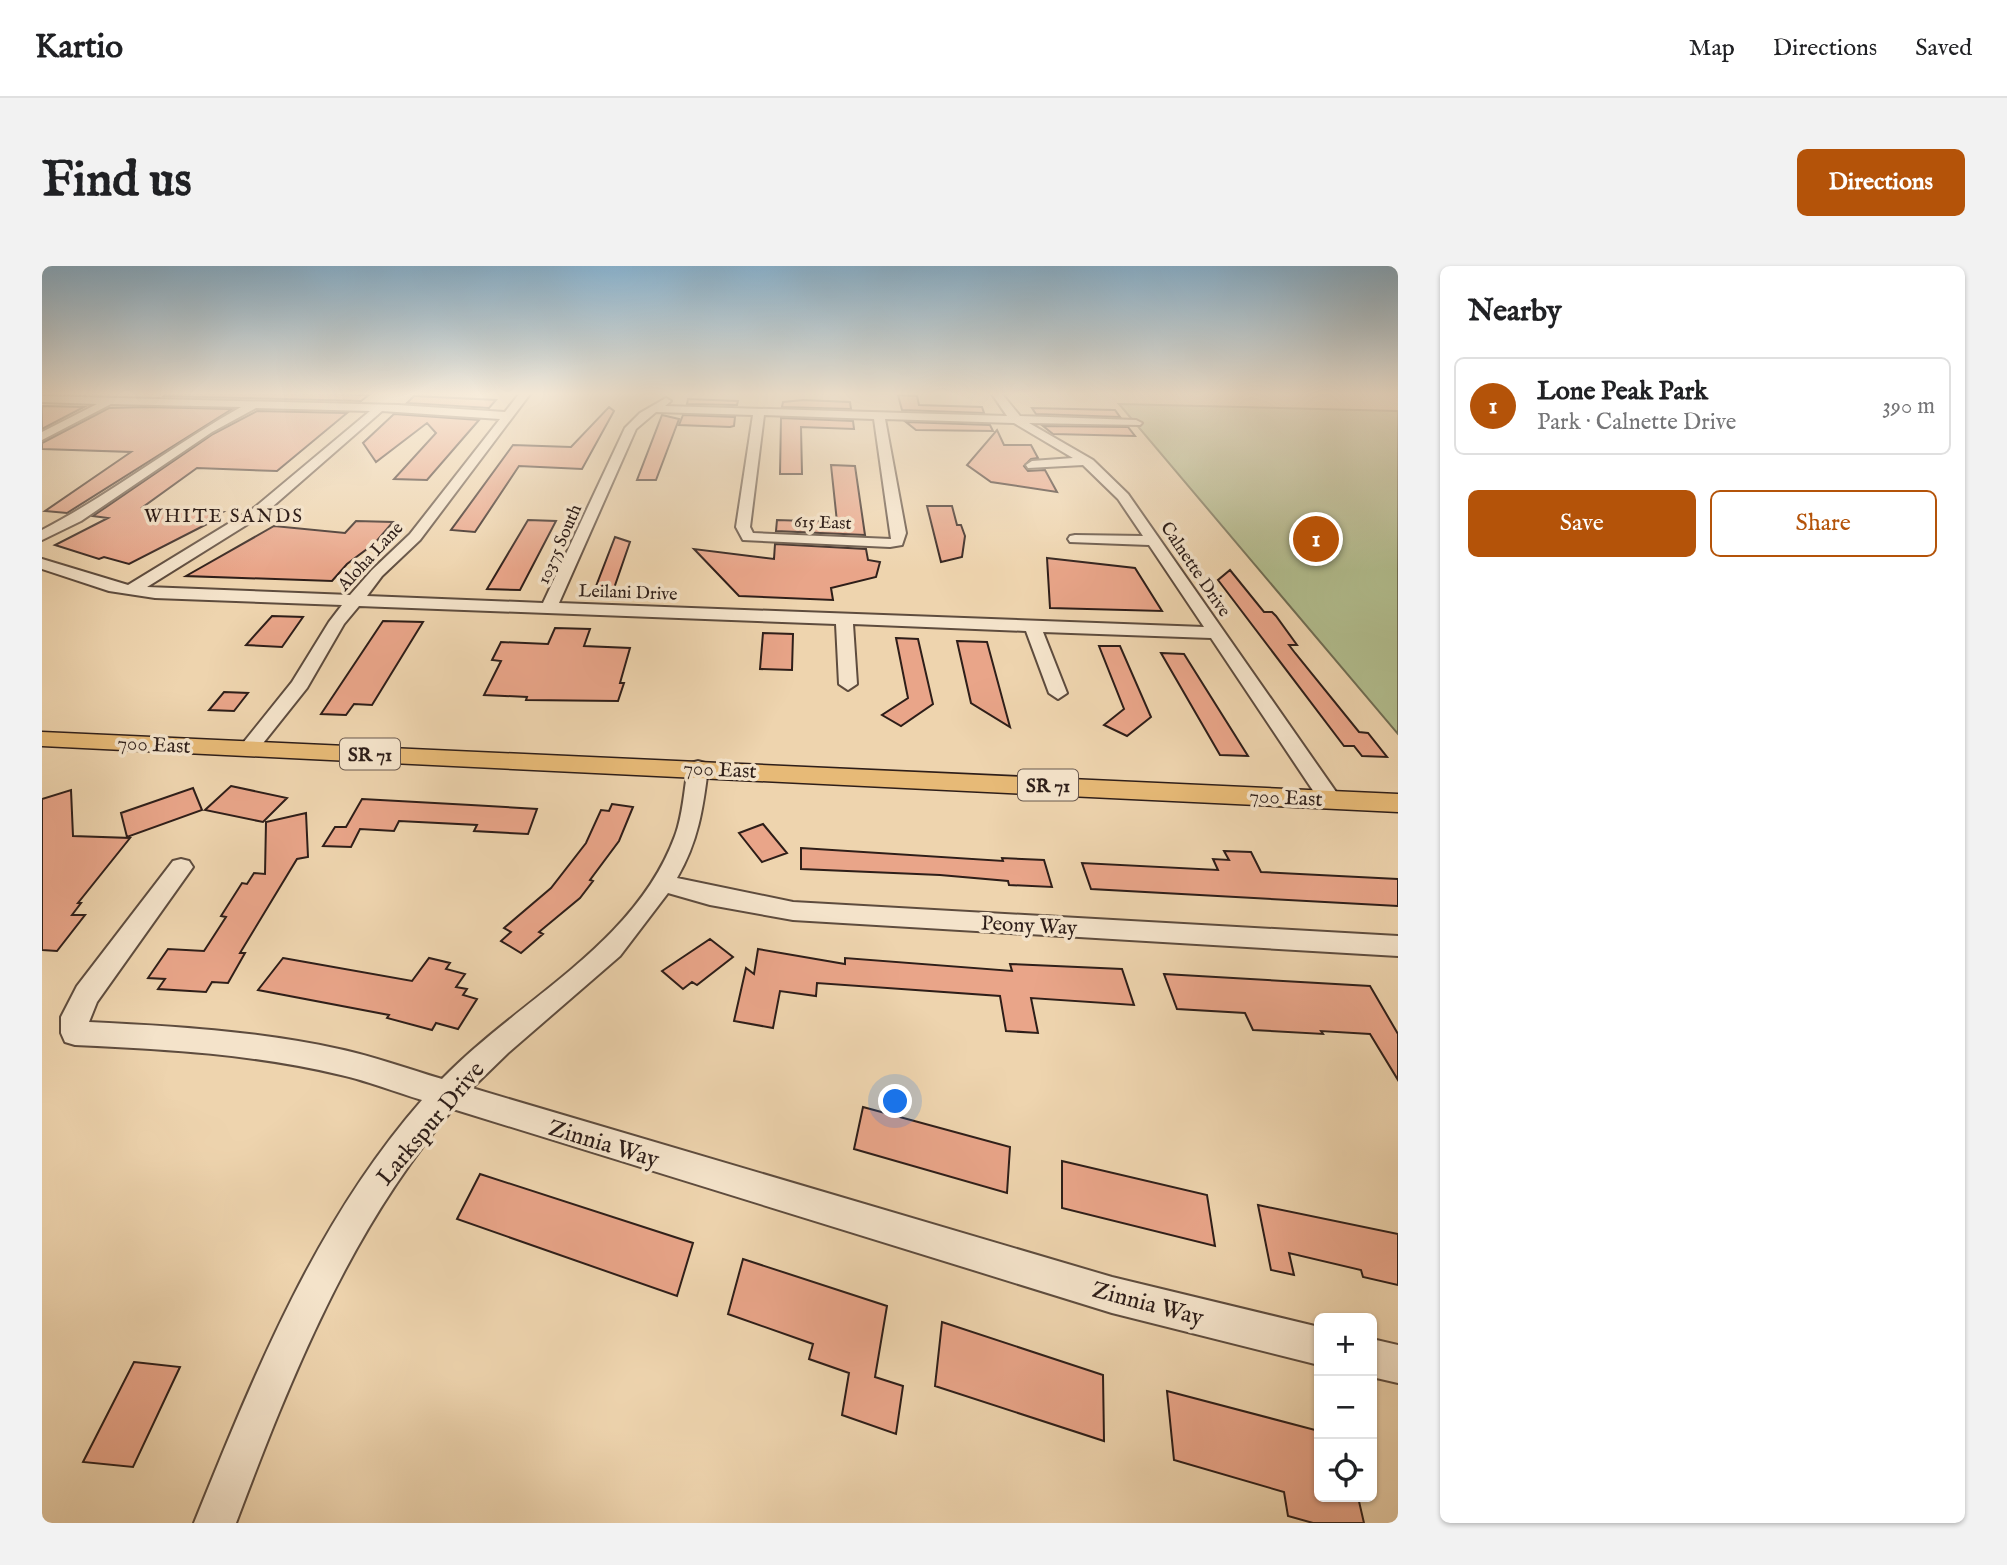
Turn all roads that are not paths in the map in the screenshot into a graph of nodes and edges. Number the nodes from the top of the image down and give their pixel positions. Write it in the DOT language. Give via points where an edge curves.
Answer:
graph roads {
  1 [pos="174,453"];
  2 [pos="327,453"];
  3 [pos="481,453"];
  4 [pos="620,453"];
  5 [pos="754,453"];
  6 [pos="885,453"];
  7 [pos="1072,453"];
  8 [pos="1086,461"];
  9 [pos="1032,466"];
  10 [pos="42,536"];
  11 [pos="1075,539"];
  12 [pos="1154,541"];
  13 [pos="42,564"];
  14 [pos="131,590"];
  15 [pos="354,601"];
  16 [pos="549,608"];
  17 [pos="844,619"];
  18 [pos="1033,626"];
  19 [pos="1217,634"];
  20 [pos="848,684"];
  21 [pos="1058,693"];
  22 [pos="42,739"];
  23 [pos="249,748"];
  24 [pos="698,768"];
  25 [pos="1330,799"];
  26 [pos="1398,803"];
  27 [pos="181,867"];
  28 [pos="662,883"];
  29 [pos="1398,946"];
  30 [pos="448,1093"];
  31 [pos="1314,1345"];
  32 [pos="1377,1359"];
  33 [pos="1398,1364"];
  34 [pos="215,1523"];
  1 -- 10 [label="street"];
  2 -- 14 [label="street" via="259,512"];
  3 -- 15 [label="street, Aloha Lane" via="415,537"];
  4 -- 16 [label="street, 10375 South"];
  5 -- 6 [label="street, 615 East" via="743,527 748,537 897,542"];
  7 -- 8 [label="street, Calnette Drive"];
  8 -- 9 [label="street"];
  8 -- 12 [label="street, Calnette Drive" via="1124,497"];
  11 -- 12 [label="street"];
  12 -- 19 [label="street, Calnette Drive"];
  13 -- 14 [label="street, Leilani Drive"];
  14 -- 15 [label="street, Leilani Drive"];
  15 -- 16 [label="street, Leilani Drive"];
  15 -- 23 [label="street, Aloha Lane" via="300,684"];
  16 -- 17 [label="street, Leilani Drive"];
  17 -- 18 [label="street, Leilani Drive"];
  17 -- 20 [label="street"];
  18 -- 19 [label="street, Leilani Drive"];
  18 -- 21 [label="street"];
  19 -- 25 [label="street, Calnette Drive"];
  22 -- 23 [label="main road, 700 East / SR 71"];
  23 -- 24 [label="main road, 700 East / SR 71"];
  24 -- 25 [label="main road, 700 East / SR 71"];
  24 -- 28 [label="street, Larkspur Drive" via="687,832"];
  25 -- 26 [label="main road, 700 East / SR 71"];
  27 -- 30 [label="street, Zinnia Way" via="87,993 75,1017 75,1033 277,1049"];
  28 -- 29 [label="street, Peony Way" via="793,911"];
  28 -- 30 [label="street, Larkspur Drive" via="641,918 585,975 512,1032"];
  30 -- 31 [label="street, Zinnia Way" via="1112,1294"];
  30 -- 34 [label="street, Larkspur Drive" via="402,1148 356,1215 308,1300"];
  32 -- 33 [label="street"];
}
